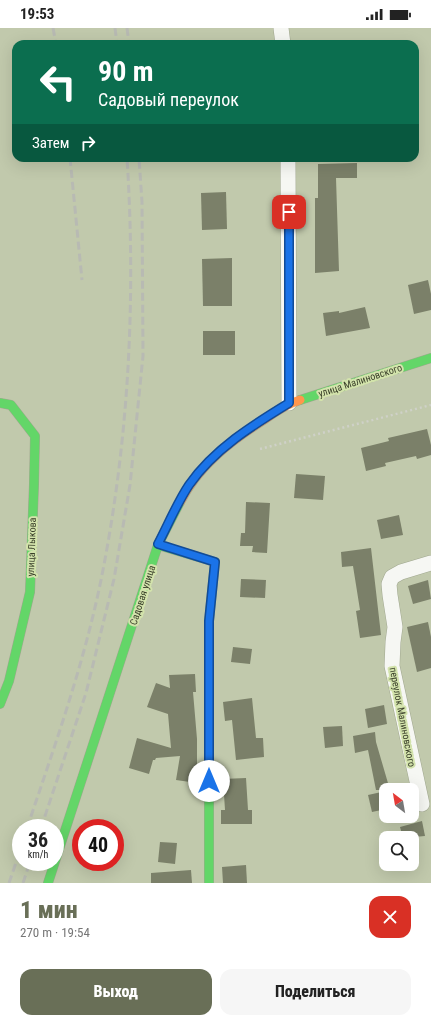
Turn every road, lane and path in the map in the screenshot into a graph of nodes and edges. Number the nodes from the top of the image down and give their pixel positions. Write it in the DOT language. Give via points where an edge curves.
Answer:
graph roads {
  1 [pos="281,28"];
  2 [pos="282,40"];
  3 [pos="288,162"];
  4 [pos="431,358"];
  5 [pos="0,403"];
  6 [pos="289,403"];
  7 [pos="431,405"];
  8 [pos="260,449"];
  9 [pos="158,544"];
  10 [pos="431,563"];
  11 [pos="0,704"];
  12 [pos="422,804"];
  13 [pos="48,883"];
  14 [pos="209,883"];
  1 -- 2 [label="street"];
  3 -- 6 [label="street"];
  4 -- 6 [label="street, улица Малиновского"];
  5 -- 11 [label="street, улица Лыкова" via="11,405 35,436 30,592 9,681"];
  6 -- 9 [label="street, Садовая улица" via="240,434 214,457 189,484"];
  7 -- 8 [label="path"];
  9 -- 13 [label="street, Садовая улица"];
  9 -- 14 [label="street" via="215,562 209,621"];
  10 -- 12 [label="street, переулок Малиновского" via="401,572 392,577 389,584 396,627 392,666"];
}
